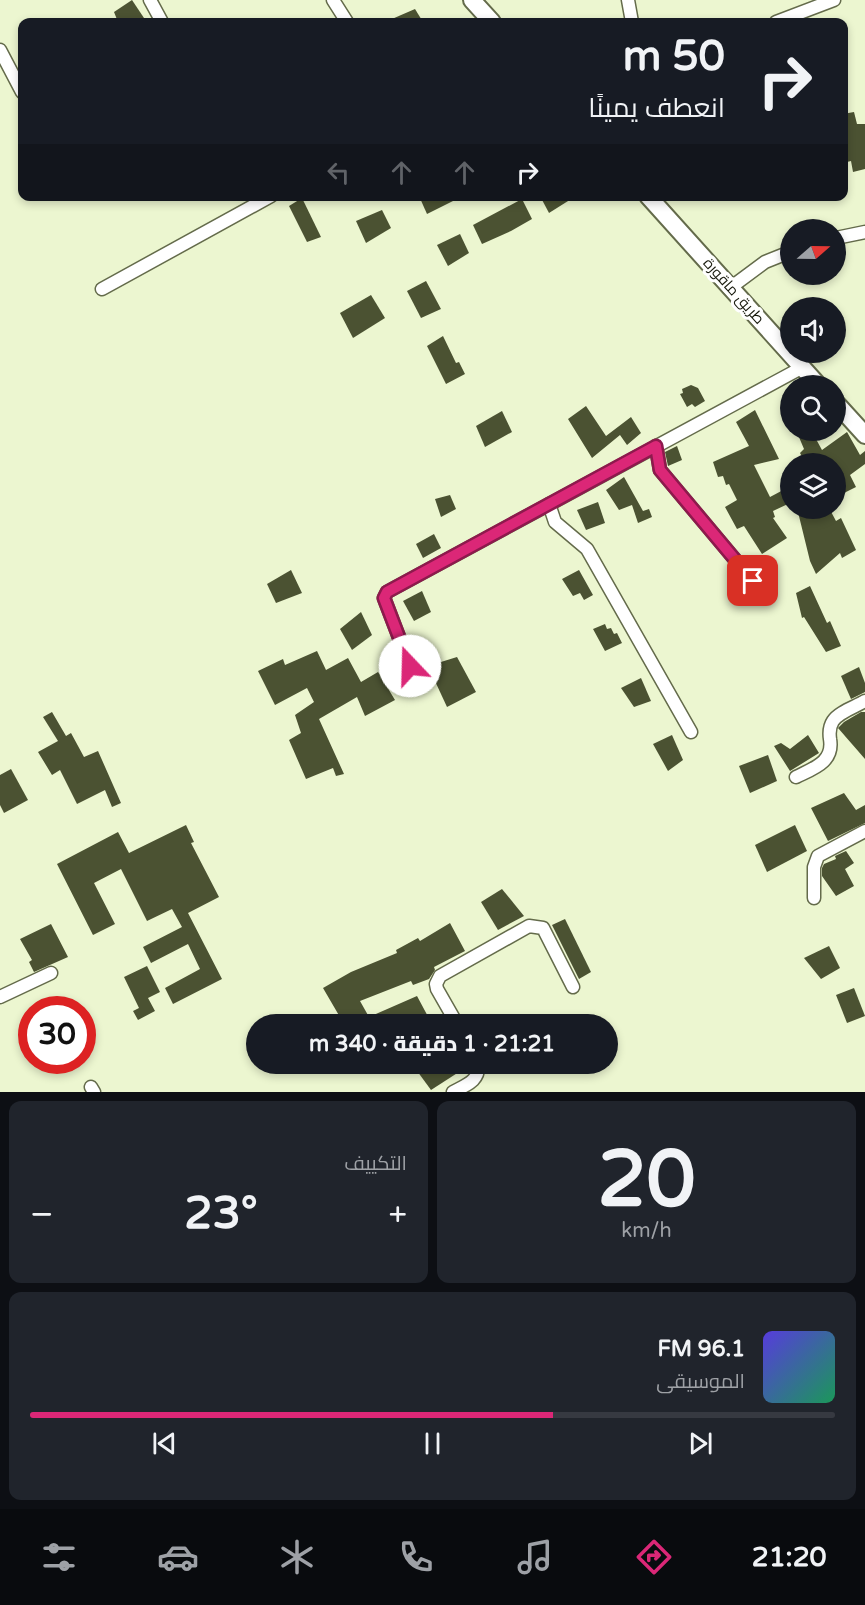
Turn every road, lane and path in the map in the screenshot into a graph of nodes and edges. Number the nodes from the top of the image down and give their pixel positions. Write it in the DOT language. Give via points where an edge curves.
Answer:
graph roads {
  1 [pos="150,0"];
  2 [pos="333,0"];
  3 [pos="472,0"];
  4 [pos="628,0"];
  5 [pos="834,0"];
  6 [pos="160,18"];
  7 [pos="344,18"];
  8 [pos="488,18"];
  9 [pos="631,18"];
  10 [pos="787,18"];
  11 [pos="0,50"];
  12 [pos="18,84"];
  13 [pos="262,201"];
  14 [pos="652,201"];
  15 [pos="865,232"];
  16 [pos="846,236"];
  17 [pos="780,256"];
  18 [pos="730,288"];
  19 [pos="102,289"];
  20 [pos="802,367"];
  21 [pos="809,375"];
  22 [pos="846,414"];
  23 [pos="865,435"];
  24 [pos="656,446"];
  25 [pos="549,504"];
  26 [pos="753,581"];
  27 [pos="410,666"];
  28 [pos="865,701"];
  29 [pos="691,732"];
  30 [pos="796,777"];
  31 [pos="865,831"];
  32 [pos="814,898"];
  33 [pos="51,973"];
  34 [pos="573,987"];
  35 [pos="0,997"];
  36 [pos="451,1014"];
  37 [pos="478,1074"];
  38 [pos="453,1092"];
  1 -- 6 [label="street"];
  2 -- 7 [label="street"];
  3 -- 8 [label="street"];
  4 -- 9 [label="street"];
  5 -- 10 [label="street"];
  11 -- 12 [label="street"];
  13 -- 19 [label="street"];
  14 -- 18 [label="street, طريق ماقورة"];
  15 -- 16 [label="street"];
  17 -- 18 [label="street" via="765,262"];
  18 -- 20 [label="street, طريق ماقورة"];
  20 -- 21 [label="street, طريق ماقورة"];
  20 -- 24 [label="street"];
  22 -- 23 [label="street"];
  24 -- 25 [label="street"];
  24 -- 26 [label="street" via="660,470"];
  25 -- 27 [label="street" via="387,592 384,598"];
  25 -- 29 [label="street" via="555,522 587,549"];
  28 -- 30 [label="street" via="834,718 829,730 830,754 823,764"];
  31 -- 32 [label="street" via="818,856"];
  33 -- 35 [label="street"];
  34 -- 36 [label="street" via="543,928 529,926 440,976 437,989"];
  37 -- 38 [label="street" via="475,1080"];
}
